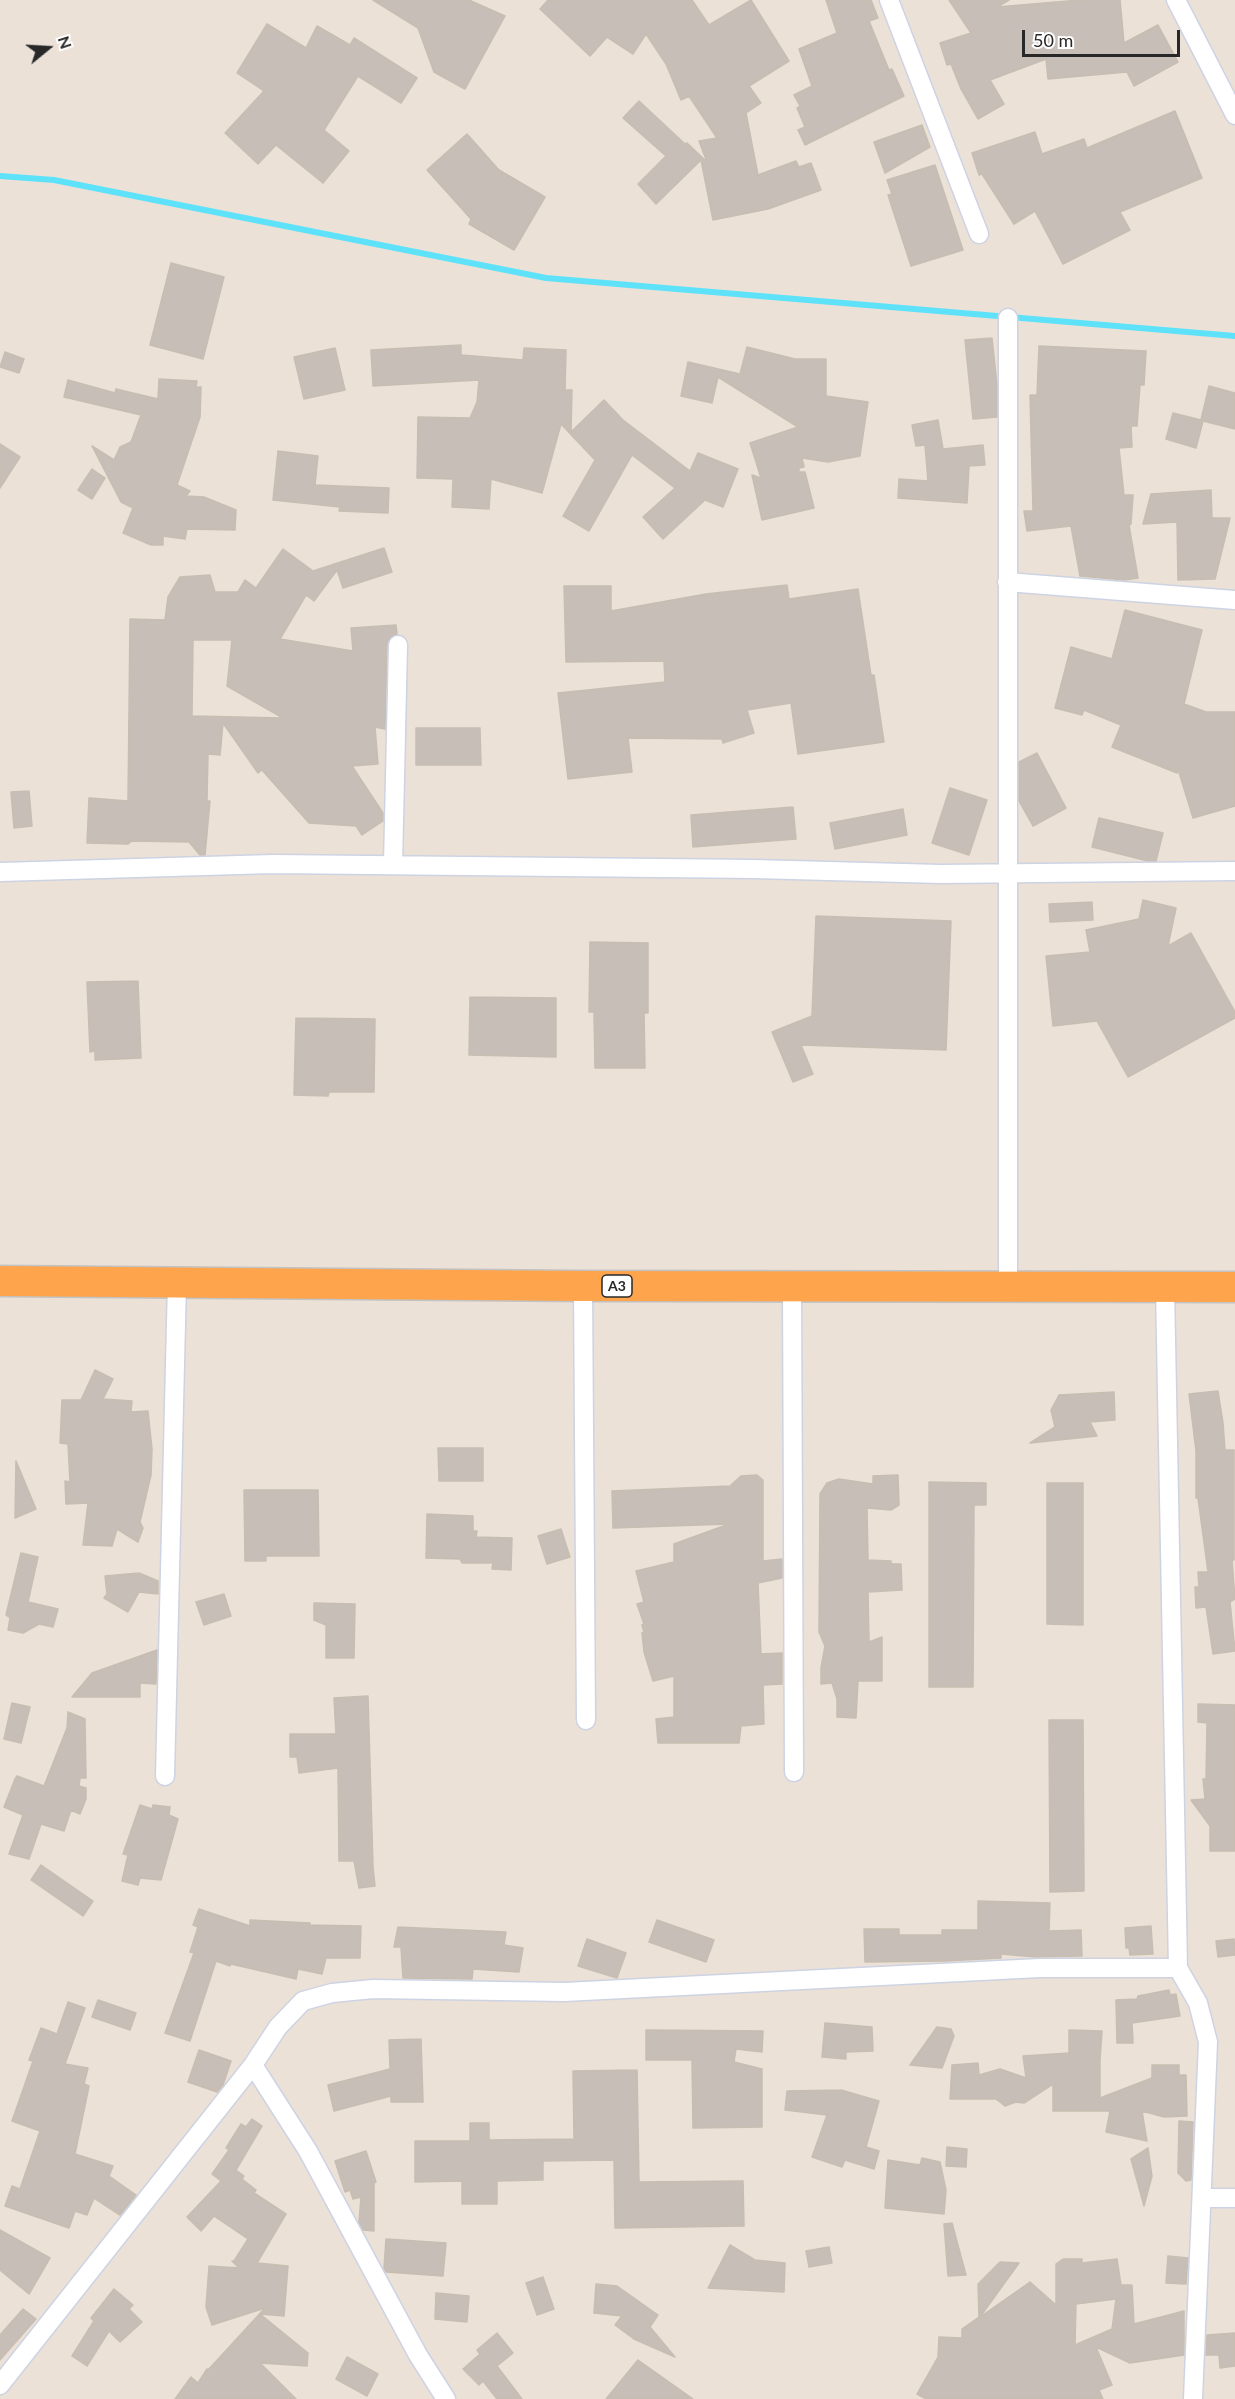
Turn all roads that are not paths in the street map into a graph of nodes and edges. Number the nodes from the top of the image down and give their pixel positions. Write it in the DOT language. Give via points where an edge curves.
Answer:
graph roads {
  1 [pos="889,0"];
  2 [pos="1176,0"];
  3 [pos="1235,115"];
  4 [pos="979,234"];
  5 [pos="1008,318"];
  6 [pos="1007,582"];
  7 [pos="1235,600"];
  8 [pos="398,645"];
  9 [pos="393,865"];
  10 [pos="1235,871"];
  11 [pos="0,872"];
  12 [pos="1006,873"];
  13 [pos="0,1281"];
  14 [pos="177,1282"];
  15 [pos="792,1285"];
  16 [pos="583,1286"];
  17 [pos="1008,1286"];
  18 [pos="1165,1287"];
  19 [pos="1235,1287"];
  20 [pos="586,1720"];
  21 [pos="794,1772"];
  22 [pos="165,1776"];
  23 [pos="1178,1968"];
  24 [pos="253,2065"];
  25 [pos="1203,2198"];
  26 [pos="1235,2198"];
  27 [pos="0,2385"];
  28 [pos="446,2399"];
  29 [pos="1193,2399"];
  1 -- 4 [label="street"];
  2 -- 3 [label="street"];
  5 -- 6 [label="street"];
  6 -- 7 [label="street"];
  6 -- 12 [label="street"];
  8 -- 9 [label="street"];
  9 -- 11 [label="street" via="273,864"];
  9 -- 12 [label="street"];
  10 -- 12 [label="street"];
  12 -- 17 [label="street"];
  13 -- 14 [label="highway, A3"];
  14 -- 16 [label="highway, A3"];
  14 -- 22 [label="street"];
  15 -- 16 [label="highway, A3"];
  15 -- 17 [label="highway, A3"];
  15 -- 21 [label="street"];
  16 -- 20 [label="street"];
  17 -- 18 [label="highway, A3"];
  18 -- 19 [label="highway, A3"];
  18 -- 23 [label="street"];
  23 -- 24 [label="street" via="1040,1968 564,1992 373,1989 332,1993 303,2001 278,2027"];
  23 -- 25 [label="street" via="1198,2003 1208,2042"];
  24 -- 27 [label="street"];
  24 -- 28 [label="street" via="308,2151 418,2355"];
  25 -- 26 [label="street"];
  25 -- 29 [label="street"];
}
